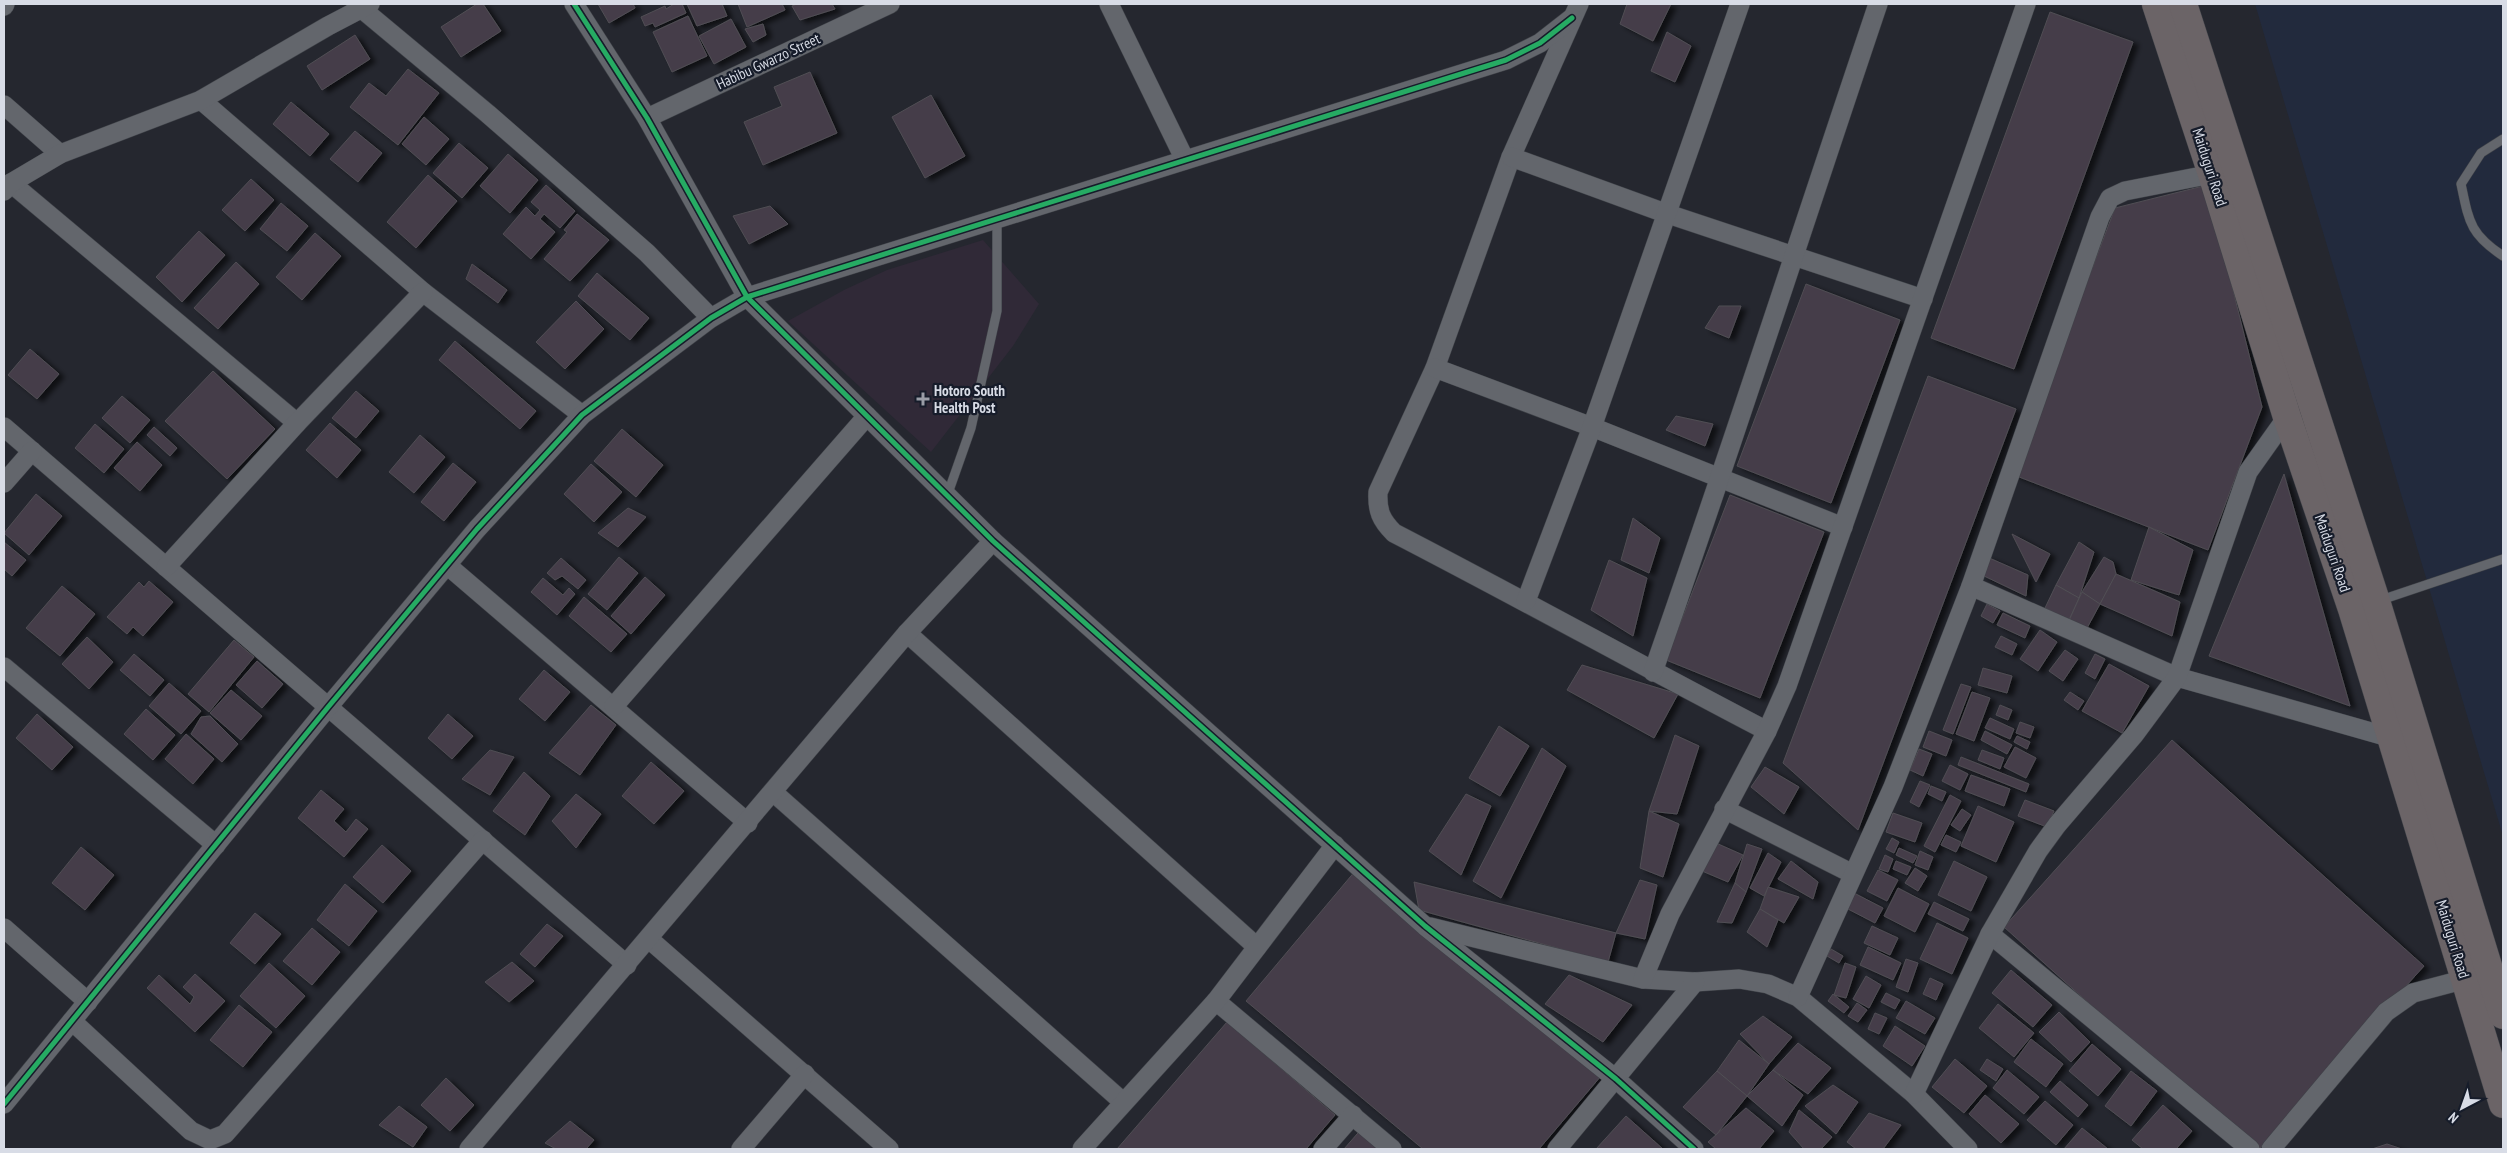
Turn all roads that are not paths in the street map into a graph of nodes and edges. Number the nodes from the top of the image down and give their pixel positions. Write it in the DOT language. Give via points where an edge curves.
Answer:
graph roads {
  1 [pos="574,4"];
  2 [pos="890,4"];
  3 [pos="1109,4"];
  4 [pos="1740,4"];
  5 [pos="1878,4"];
  6 [pos="2026,4"];
  7 [pos="2156,4"];
  8 [pos="2184,4"];
  9 [pos="363,5"];
  10 [pos="1575,11"];
  11 [pos="201,100"];
  12 [pos="4,105"];
  13 [pos="647,118"];
  14 [pos="2503,139"];
  15 [pos="60,154"];
  16 [pos="1511,157"];
  17 [pos="1185,160"];
  18 [pos="2212,174"];
  19 [pos="7,187"];
  20 [pos="1666,212"];
  21 [pos="997,219"];
  22 [pos="1792,256"];
  23 [pos="2503,256"];
  24 [pos="423,292"];
  25 [pos="747,297"];
  26 [pos="1923,299"];
  27 [pos="711,318"];
  28 [pos="1435,368"];
  29 [pos="582,415"];
  30 [pos="867,416"];
  31 [pos="2287,417"];
  32 [pos="298,423"];
  33 [pos="4,427"];
  34 [pos="1592,427"];
  35 [pos="32,451"];
  36 [pos="1721,479"];
  37 [pos="4,484"];
  38 [pos="947,496"];
  39 [pos="1843,528"];
  40 [pos="993,541"];
  41 [pos="2503,558"];
  42 [pos="447,565"];
  43 [pos="166,567"];
  44 [pos="1971,586"];
  45 [pos="1526,601"];
  46 [pos="2364,605"];
  47 [pos="907,633"];
  48 [pos="4,667"];
  49 [pos="1653,672"];
  50 [pos="2177,677"];
  51 [pos="329,706"];
  52 [pos="614,706"];
  53 [pos="1767,731"];
  54 [pos="2392,738"];
  55 [pos="773,792"];
  56 [pos="1724,809"];
  57 [pos="748,822"];
  58 [pos="483,840"];
  59 [pos="216,845"];
  60 [pos="1335,845"];
  61 [pos="1854,874"];
  62 [pos="1425,926"];
  63 [pos="4,928"];
  64 [pos="1990,934"];
  65 [pos="649,939"];
  66 [pos="1257,947"];
  67 [pos="627,965"];
  68 [pos="1644,979"];
  69 [pos="2466,979"];
  70 [pos="1695,982"];
  71 [pos="1798,997"];
  72 [pos="1216,1001"];
  73 [pos="88,1002"];
  74 [pos="2503,1015"];
  75 [pos="72,1021"];
  76 [pos="805,1074"];
  77 [pos="1616,1079"];
  78 [pos="1914,1094"];
  79 [pos="1123,1102"];
  80 [pos="4,1104"];
  81 [pos="2503,1104"];
  82 [pos="1353,1115"];
  83 [pos="470,1149"];
  84 [pos="741,1149"];
  85 [pos="889,1149"];
  86 [pos="1082,1149"];
  87 [pos="1323,1149"];
  88 [pos="1392,1149"];
  89 [pos="1557,1149"];
  90 [pos="1694,1149"];
  91 [pos="1968,1149"];
  92 [pos="2250,1149"];
  93 [pos="2270,1149"];
  1 -- 13 [label="street"];
  2 -- 13 [label="street, Habibu Gwarzo Street"];
  3 -- 17 [label="street"];
  4 -- 20 [label="street"];
  5 -- 22 [label="street"];
  6 -- 26 [label="street"];
  7 -- 18 [label="highway, Maiduguri Road"];
  8 -- 46 [label="highway, Maiduguri Road"];
  9 -- 11 [label="street"];
  9 -- 27 [label="street" via="647,253"];
  10 -- 16 [label="street"];
  10 -- 17 [label="street" via="1540,43 1506,60"];
  11 -- 15 [label="street"];
  11 -- 24 [label="street"];
  12 -- 15 [label="street"];
  13 -- 25 [label="street"];
  14 -- 23 [label="lane" via="2482,153 2460,184 2468,219 2483,243"];
  15 -- 19 [label="street"];
  16 -- 20 [label="street"];
  16 -- 28 [label="street"];
  17 -- 21 [label="street"];
  18 -- 31 [label="highway, Maiduguri Road"];
  18 -- 44 [label="street" via="2125,191 2110,198 2100,217"];
  19 -- 32 [label="street"];
  20 -- 22 [label="street"];
  20 -- 34 [label="street"];
  21 -- 25 [label="street"];
  21 -- 38 [label="lane" via="997,311 970,428"];
  22 -- 26 [label="street"];
  22 -- 36 [label="street"];
  24 -- 29 [label="street"];
  24 -- 32 [label="street"];
  25 -- 27 [label="street"];
  25 -- 30 [label="street"];
  26 -- 39 [label="street"];
  27 -- 29 [label="street"];
  28 -- 34 [label="street"];
  28 -- 45 [label="street" via="1378,492 1381,520 1394,533"];
  29 -- 42 [label="street"];
  30 -- 38 [label="street"];
  30 -- 52 [label="street"];
  31 -- 46 [label="highway, Maiduguri Road"];
  31 -- 50 [label="street" via="2248,472"];
  32 -- 43 [label="street"];
  33 -- 35 [label="street"];
  34 -- 36 [label="street"];
  34 -- 45 [label="street"];
  35 -- 37 [label="street"];
  35 -- 43 [label="street"];
  36 -- 39 [label="street"];
  36 -- 49 [label="street"];
  38 -- 40 [label="street"];
  39 -- 53 [label="street" via="1787,686"];
  40 -- 47 [label="street"];
  40 -- 60 [label="street"];
  41 -- 46 [label="lane"];
  42 -- 51 [label="street"];
  42 -- 52 [label="street"];
  43 -- 51 [label="street"];
  44 -- 50 [label="street"];
  44 -- 61 [label="street" via="1893,787"];
  45 -- 49 [label="street"];
  46 -- 54 [label="highway, Maiduguri Road"];
  46 -- 74 [label="highway, Maiduguri Road"];
  47 -- 55 [label="street"];
  47 -- 66 [label="street"];
  48 -- 59 [label="street"];
  49 -- 53 [label="street"];
  50 -- 54 [label="street"];
  50 -- 64 [label="street" via="2134,735 2038,851"];
  51 -- 58 [label="street"];
  51 -- 59 [label="street"];
  52 -- 57 [label="street"];
  53 -- 56 [label="street"];
  54 -- 69 [label="highway, Maiduguri Road"];
  55 -- 57 [label="street"];
  55 -- 79 [label="street"];
  56 -- 61 [label="street"];
  56 -- 68 [label="street" via="1670,914"];
  57 -- 65 [label="street"];
  58 -- 67 [label="street"];
  58 -- 75 [label="street" via="225,1134 210,1140 192,1131"];
  59 -- 73 [label="street"];
  60 -- 62 [label="street"];
  60 -- 66 [label="street"];
  61 -- 71 [label="street"];
  62 -- 68 [label="street"];
  62 -- 77 [label="street"];
  63 -- 73 [label="street"];
  64 -- 78 [label="street"];
  64 -- 92 [label="street"];
  65 -- 67 [label="street"];
  65 -- 76 [label="street"];
  66 -- 72 [label="street"];
  67 -- 83 [label="street"];
  68 -- 70 [label="street"];
  69 -- 81 [label="highway, Maiduguri Road"];
  69 -- 93 [label="street" via="2414,993 2386,1012"];
  70 -- 71 [label="street" via="1739,979 1768,984"];
  70 -- 77 [label="street"];
  71 -- 78 [label="street"];
  72 -- 79 [label="street"];
  72 -- 82 [label="street"];
  73 -- 75 [label="street"];
  75 -- 80 [label="street"];
  76 -- 84 [label="street"];
  76 -- 85 [label="street"];
  77 -- 89 [label="street"];
  77 -- 90 [label="street"];
  78 -- 91 [label="street"];
  79 -- 86 [label="street"];
  82 -- 87 [label="street"];
  82 -- 88 [label="street"];
}
